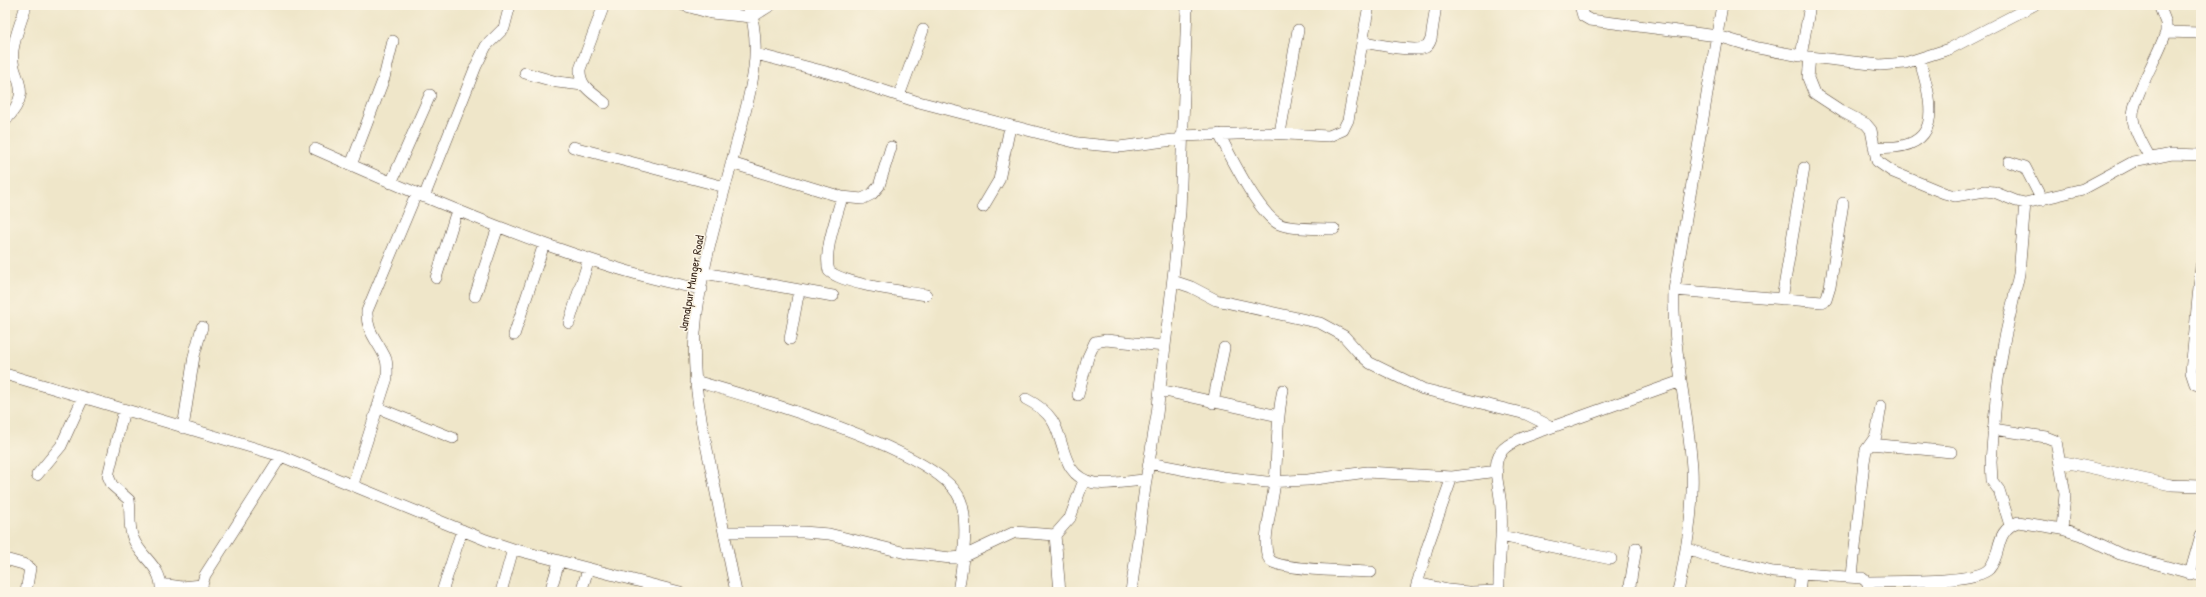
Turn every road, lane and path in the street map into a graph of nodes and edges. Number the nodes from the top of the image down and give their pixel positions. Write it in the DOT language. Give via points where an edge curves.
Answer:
graph roads {
  1 [pos="26,5"];
  2 [pos="510,5"];
  3 [pos="604,5"];
  4 [pos="683,5"];
  5 [pos="748,5"];
  6 [pos="771,5"];
  7 [pos="1187,5"];
  8 [pos="1369,5"];
  9 [pos="1436,5"];
  10 [pos="1580,5"];
  11 [pos="1722,5"];
  12 [pos="1810,5"];
  13 [pos="2034,5"];
  14 [pos="2159,5"];
  15 [pos="752,17"];
  16 [pos="923,30"];
  17 [pos="1298,30"];
  18 [pos="2166,32"];
  19 [pos="2201,33"];
  20 [pos="1718,36"];
  21 [pos="393,41"];
  22 [pos="1363,42"];
  23 [pos="756,54"];
  24 [pos="1805,57"];
  25 [pos="1919,59"];
  26 [pos="525,73"];
  27 [pos="583,85"];
  28 [pos="430,95"];
  29 [pos="899,96"];
  30 [pos="605,103"];
  31 [pos="5,121"];
  32 [pos="1010,127"];
  33 [pos="1280,133"];
  34 [pos="1219,134"];
  35 [pos="1181,137"];
  36 [pos="1874,146"];
  37 [pos="573,147"];
  38 [pos="891,147"];
  39 [pos="315,150"];
  40 [pos="2201,155"];
  41 [pos="2150,158"];
  42 [pos="2008,162"];
  43 [pos="731,163"];
  44 [pos="351,165"];
  45 [pos="1804,168"];
  46 [pos="391,183"];
  47 [pos="726,187"];
  48 [pos="420,196"];
  49 [pos="842,197"];
  50 [pos="2042,200"];
  51 [pos="1843,203"];
  52 [pos="2025,203"];
  53 [pos="983,207"];
  54 [pos="457,210"];
  55 [pos="498,226"];
  56 [pos="1334,229"];
  57 [pos="544,244"];
  58 [pos="589,260"];
  59 [pos="2201,266"];
  60 [pos="704,273"];
  61 [pos="436,278"];
  62 [pos="1173,281"];
  63 [pos="702,289"];
  64 [pos="798,290"];
  65 [pos="1674,290"];
  66 [pos="926,295"];
  67 [pos="475,296"];
  68 [pos="833,296"];
  69 [pos="1782,300"];
  70 [pos="569,323"];
  71 [pos="202,327"];
  72 [pos="514,335"];
  73 [pos="790,339"];
  74 [pos="1164,346"];
  75 [pos="1224,348"];
  76 [pos="5,374"];
  77 [pos="695,381"];
  78 [pos="1681,381"];
  79 [pos="2201,386"];
  80 [pos="1160,390"];
  81 [pos="1283,390"];
  82 [pos="1078,395"];
  83 [pos="82,398"];
  84 [pos="1026,399"];
  85 [pos="1213,403"];
  86 [pos="1881,406"];
  87 [pos="378,408"];
  88 [pos="124,410"];
  89 [pos="1279,416"];
  90 [pos="1552,427"];
  91 [pos="183,428"];
  92 [pos="1993,429"];
  93 [pos="452,438"];
  94 [pos="1871,444"];
  95 [pos="1951,452"];
  96 [pos="281,456"];
  97 [pos="2060,461"];
  98 [pos="1150,463"];
  99 [pos="1497,471"];
  100 [pos="37,474"];
  101 [pos="1452,477"];
  102 [pos="1084,480"];
  103 [pos="1146,480"];
  104 [pos="1275,482"];
  105 [pos="354,484"];
  106 [pos="2201,486"];
  107 [pos="2010,525"];
  108 [pos="2062,529"];
  109 [pos="462,530"];
  110 [pos="724,532"];
  111 [pos="2201,534"];
  112 [pos="1055,535"];
  113 [pos="1501,536"];
  114 [pos="1636,548"];
  115 [pos="1686,548"];
  116 [pos="514,549"];
  117 [pos="962,556"];
  118 [pos="5,559"];
  119 [pos="1611,559"];
  120 [pos="559,562"];
  121 [pos="588,569"];
  122 [pos="1371,572"];
  123 [pos="2190,574"];
  124 [pos="1801,575"];
  125 [pos="1852,576"];
  126 [pos="2201,576"];
  127 [pos="1869,587"];
  128 [pos="161,588"];
  129 [pos="1416,588"];
  130 [pos="203,589"];
  131 [pos="653,589"];
  132 [pos="1499,591"];
  133 [pos="26,592"];
  134 [pos="442,592"];
  135 [pos="501,592"];
  136 [pos="550,592"];
  137 [pos="581,592"];
  138 [pos="680,592"];
  139 [pos="736,592"];
  140 [pos="958,592"];
  141 [pos="1060,592"];
  142 [pos="1131,592"];
  143 [pos="1468,592"];
  144 [pos="1472,592"];
  145 [pos="1629,592"];
  146 [pos="1678,592"];
  147 [pos="1799,592"];
  1 -- 31 [label="street" via="13,51 21,93 16,106"];
  2 -- 48 [label="street" via="504,28 486,46 476,66"];
  3 -- 27 [label="street" via="580,69"];
  4 -- 15 [label="street" via="711,13"];
  5 -- 15 [label="street, Jamalpur Munger Road"];
  6 -- 15 [label="street"];
  7 -- 35 [label="street"];
  8 -- 22 [label="street"];
  9 -- 22 [label="street" via="1431,39 1425,48"];
  10 -- 20 [label="street" via="1583,16 1590,20"];
  11 -- 20 [label="street"];
  12 -- 24 [label="street"];
  13 -- 25 [label="street" via="1948,49"];
  14 -- 18 [label="street" via="2166,23"];
  15 -- 23 [label="street, Jamalpur Munger Road"];
  16 -- 29 [label="street"];
  17 -- 33 [label="street"];
  18 -- 19 [label="street"];
  18 -- 41 [label="street" via="2134,110 2135,127"];
  20 -- 24 [label="street" via="1758,48"];
  20 -- 65 [label="street"];
  21 -- 44 [label="street" via="384,78"];
  22 -- 33 [label="street" via="1347,126 1329,136"];
  23 -- 29 [label="street" via="830,73"];
  23 -- 43 [label="street, Jamalpur Munger Road"];
  24 -- 25 [label="street" via="1880,65"];
  24 -- 36 [label="street" via="1808,78 1814,93 1866,124 1871,130"];
  25 -- 36 [label="street" via="1929,90 1927,130 1917,141 1904,146"];
  26 -- 27 [label="street" via="558,82"];
  27 -- 30 [label="street"];
  28 -- 46 [label="street"];
  29 -- 32 [label="street"];
  32 -- 35 [label="street" via="1051,138 1098,146 1119,147"];
  32 -- 53 [label="street" via="999,180"];
  33 -- 34 [label="street"];
  34 -- 35 [label="street"];
  34 -- 56 [label="street" via="1251,190 1279,224"];
  35 -- 62 [label="street" via="1180,212"];
  36 -- 52 [label="street" via="1877,162 1944,193 1955,196 1994,192"];
  37 -- 47 [label="street"];
  38 -- 49 [label="street" via="882,178 872,194 862,199"];
  39 -- 44 [label="street"];
  40 -- 41 [label="street" via="2172,154"];
  41 -- 50 [label="street" via="2123,167 2084,189"];
  42 -- 50 [label="street" via="2025,167"];
  43 -- 47 [label="street, Jamalpur Munger Road"];
  43 -- 49 [label="street"];
  44 -- 46 [label="street"];
  45 -- 69 [label="street"];
  46 -- 48 [label="street"];
  47 -- 60 [label="street, Jamalpur Munger Road"];
  48 -- 54 [label="street"];
  48 -- 87 [label="street" via="367,311 368,327 373,340 385,356 387,366 386,383"];
  49 -- 66 [label="street" via="828,252 829,271 853,282"];
  50 -- 52 [label="street"];
  51 -- 69 [label="street" via="1826,300"];
  52 -- 92 [label="street" via="2019,274 2004,342"];
  54 -- 55 [label="street"];
  54 -- 61 [label="street"];
  55 -- 57 [label="street"];
  55 -- 67 [label="street"];
  57 -- 58 [label="street"];
  57 -- 72 [label="street"];
  58 -- 63 [label="street" via="637,276"];
  58 -- 70 [label="street"];
  59 -- 79 [label="street" via="2191,372 2194,384"];
  60 -- 63 [label="street, Jamalpur Munger Road"];
  60 -- 64 [label="street"];
  62 -- 74 [label="street"];
  62 -- 90 [label="street" via="1216,300 1320,323 1344,336 1370,363 1423,389 1526,414"];
  63 -- 77 [label="street, Jamalpur Munger Road" via="695,332"];
  64 -- 68 [label="street"];
  64 -- 73 [label="street"];
  65 -- 69 [label="street"];
  65 -- 78 [label="street" via="1673,319"];
  71 -- 91 [label="street" via="194,356"];
  74 -- 80 [label="street"];
  74 -- 82 [label="street" via="1106,340 1095,342 1088,357"];
  75 -- 85 [label="street"];
  76 -- 83 [label="street"];
  77 -- 110 [label="street, Jamalpur Munger Road"];
  77 -- 117 [label="street" via="758,399 866,438 930,468 946,480 960,498 963,515"];
  78 -- 90 [label="street"];
  78 -- 115 [label="street" via="1692,468"];
  80 -- 85 [label="street"];
  80 -- 98 [label="street"];
  81 -- 89 [label="street"];
  83 -- 88 [label="street"];
  83 -- 100 [label="street" via="61,446"];
  84 -- 102 [label="street" via="1052,420 1068,463"];
  85 -- 89 [label="street"];
  86 -- 94 [label="street" via="1878,430"];
  87 -- 93 [label="street"];
  87 -- 105 [label="street"];
  88 -- 91 [label="street"];
  88 -- 128 [label="street" via="108,476 112,485 129,500 133,539 157,571"];
  89 -- 104 [label="street"];
  90 -- 99 [label="street" via="1503,449 1499,454"];
  91 -- 96 [label="street"];
  92 -- 97 [label="street" via="2052,438 2058,445"];
  92 -- 107 [label="street" via="1992,481 2000,490"];
  94 -- 95 [label="street"];
  94 -- 125 [label="street" via="1866,450 1864,462"];
  96 -- 105 [label="street"];
  96 -- 130 [label="street" via="205,575"];
  97 -- 106 [label="street" via="2171,485"];
  97 -- 108 [label="street" via="2065,494"];
  98 -- 103 [label="street"];
  98 -- 104 [label="street" via="1223,478"];
  99 -- 101 [label="street"];
  99 -- 113 [label="street"];
  101 -- 104 [label="street" via="1367,472"];
  101 -- 129 [label="street"];
  102 -- 103 [label="street" via="1095,483"];
  102 -- 112 [label="street" via="1070,518"];
  103 -- 142 [label="street"];
  104 -- 122 [label="street" via="1266,541 1271,562 1305,568"];
  105 -- 109 [label="street"];
  107 -- 108 [label="street" via="2031,522"];
  107 -- 127 [label="street" via="2004,531 1989,569 1981,575"];
  108 -- 123 [label="street" via="2081,535 2120,554"];
  109 -- 116 [label="street"];
  109 -- 134 [label="street"];
  110 -- 117 [label="street" via="815,533 906,553 936,557"];
  110 -- 139 [label="street, Jamalpur Munger Road"];
  111 -- 123 [label="street"];
  112 -- 117 [label="street" via="1015,532"];
  112 -- 141 [label="street"];
  113 -- 119 [label="street"];
  113 -- 132 [label="street"];
  114 -- 145 [label="street"];
  115 -- 124 [label="street" via="1748,567"];
  115 -- 146 [label="street"];
  116 -- 120 [label="street"];
  116 -- 135 [label="street"];
  117 -- 140 [label="street"];
  118 -- 133 [label="street" via="30,568"];
  120 -- 121 [label="street"];
  120 -- 136 [label="street"];
  121 -- 131 [label="street"];
  121 -- 137 [label="street"];
  123 -- 126 [label="street"];
  124 -- 125 [label="street"];
  124 -- 147 [label="street"];
  125 -- 127 [label="street" via="1862,578"];
  128 -- 130 [label="street"];
  129 -- 143 [label="street"];
  131 -- 138 [label="street"];
  132 -- 144 [label="street"];
}
